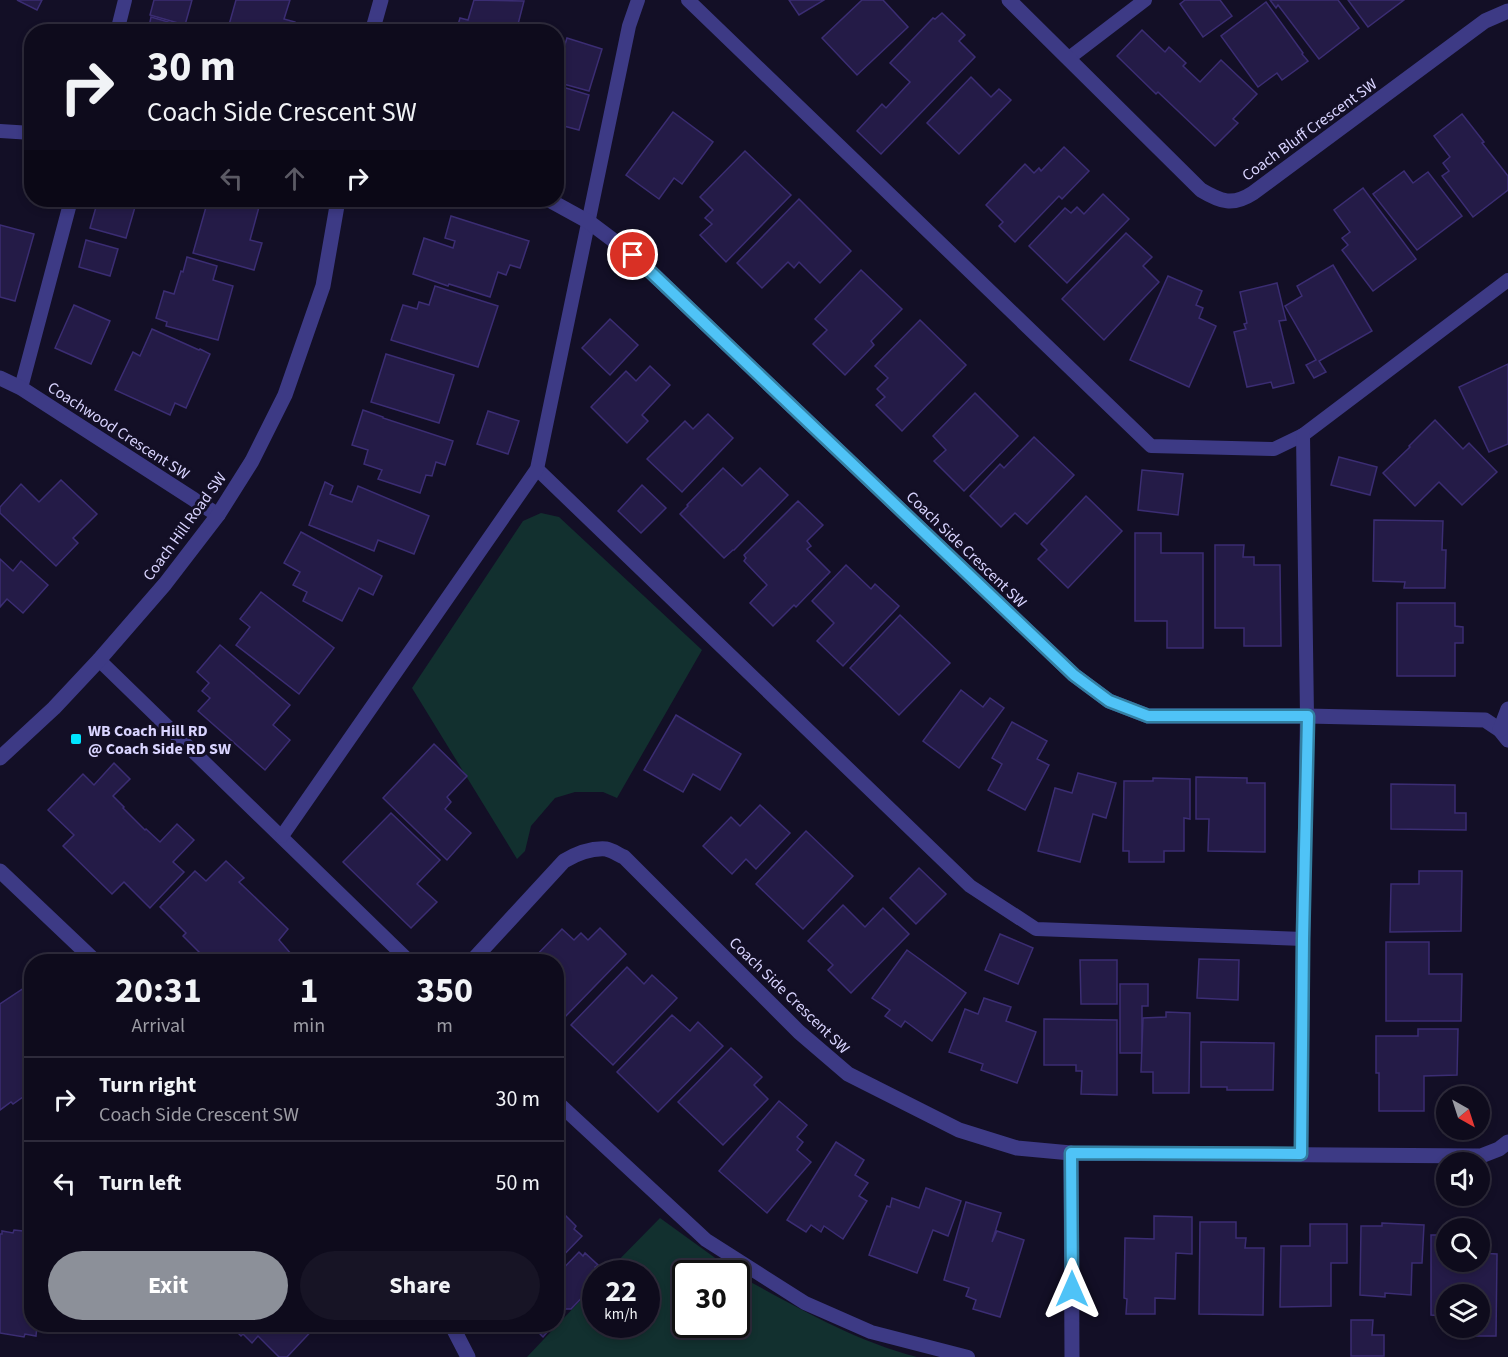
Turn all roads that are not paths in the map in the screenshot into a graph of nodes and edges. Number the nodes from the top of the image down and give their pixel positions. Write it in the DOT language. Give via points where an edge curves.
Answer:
graph roads {
  1 [pos="125,0"];
  2 [pos="381,0"];
  3 [pos="638,0"];
  4 [pos="688,0"];
  5 [pos="1009,0"];
  6 [pos="1145,0"];
  7 [pos="1508,11"];
  8 [pos="119,24"];
  9 [pos="374,24"];
  10 [pos="1069,58"];
  11 [pos="0,131"];
  12 [pos="24,132"];
  13 [pos="69,207"];
  14 [pos="337,207"];
  15 [pos="562,207"];
  16 [pos="589,222"];
  17 [pos="1508,280"];
  18 [pos="0,378"];
  19 [pos="21,388"];
  20 [pos="1303,435"];
  21 [pos="537,469"];
  22 [pos="218,515"];
  23 [pos="99,660"];
  24 [pos="1508,709"];
  25 [pos="1308,716"];
  26 [pos="1504,735"];
  27 [pos="0,758"];
  28 [pos="282,836"];
  29 [pos="0,871"];
  30 [pos="1303,939"];
  31 [pos="88,954"];
  32 [pos="402,954"];
  33 [pos="478,954"];
  34 [pos="564,1108"];
  35 [pos="1508,1142"];
  36 [pos="1071,1153"];
  37 [pos="1301,1154"];
  38 [pos="455,1332"];
  39 [pos="468,1357"];
  40 [pos="968,1357"];
  41 [pos="1072,1357"];
  1 -- 8 [label="lane"];
  2 -- 9 [label="street"];
  3 -- 16 [label="lane" via="629,26"];
  4 -- 20 [label="lane" via="1151,446 1274,449"];
  5 -- 10 [label="street, Coach Bluff Crescent SW"];
  6 -- 10 [label="lane"];
  7 -- 10 [label="street, Coach Bluff Crescent SW" via="1485,21 1253,193 1232,202 1201,190"];
  11 -- 12 [label="lane"];
  13 -- 19 [label="lane"];
  14 -- 22 [label="street, Coach Hill Road SW" via="323,286 285,395 252,461"];
  15 -- 16 [label="street, Coach Side Crescent SW"];
  16 -- 21 [label="lane"];
  16 -- 25 [label="street, Coach Side Crescent SW" via="633,255 1074,675 1109,701 1148,716"];
  17 -- 20 [label="lane"];
  18 -- 19 [label="street, Coachwood Crescent SW"];
  19 -- 22 [label="street, Coachwood Crescent SW"];
  20 -- 25 [label="lane"];
  21 -- 28 [label="lane"];
  21 -- 30 [label="lane" via="970,886 1036,929"];
  22 -- 23 [label="street, Coach Hill Road SW"];
  23 -- 27 [label="street, Coach Hill Road SW"];
  23 -- 28 [label="lane"];
  24 -- 26 [label="street"];
  25 -- 26 [label="street, Coach Side Crescent SW" via="1485,720"];
  25 -- 30 [label="lane"];
  28 -- 32 [label="lane"];
  29 -- 31 [label="street"];
  30 -- 37 [label="lane"];
  33 -- 36 [label="street, Coach Side Crescent SW" via="564,861 608,849 624,857 799,1032 848,1074 959,1130 1017,1148"];
  34 -- 40 [label="lane" via="706,1240 805,1303 871,1332"];
  35 -- 37 [label="street, Coach Side Crescent SW" via="1481,1156"];
  36 -- 37 [label="street, Coach Side Crescent SW"];
  36 -- 41 [label="street"];
  38 -- 39 [label="street"];
}
